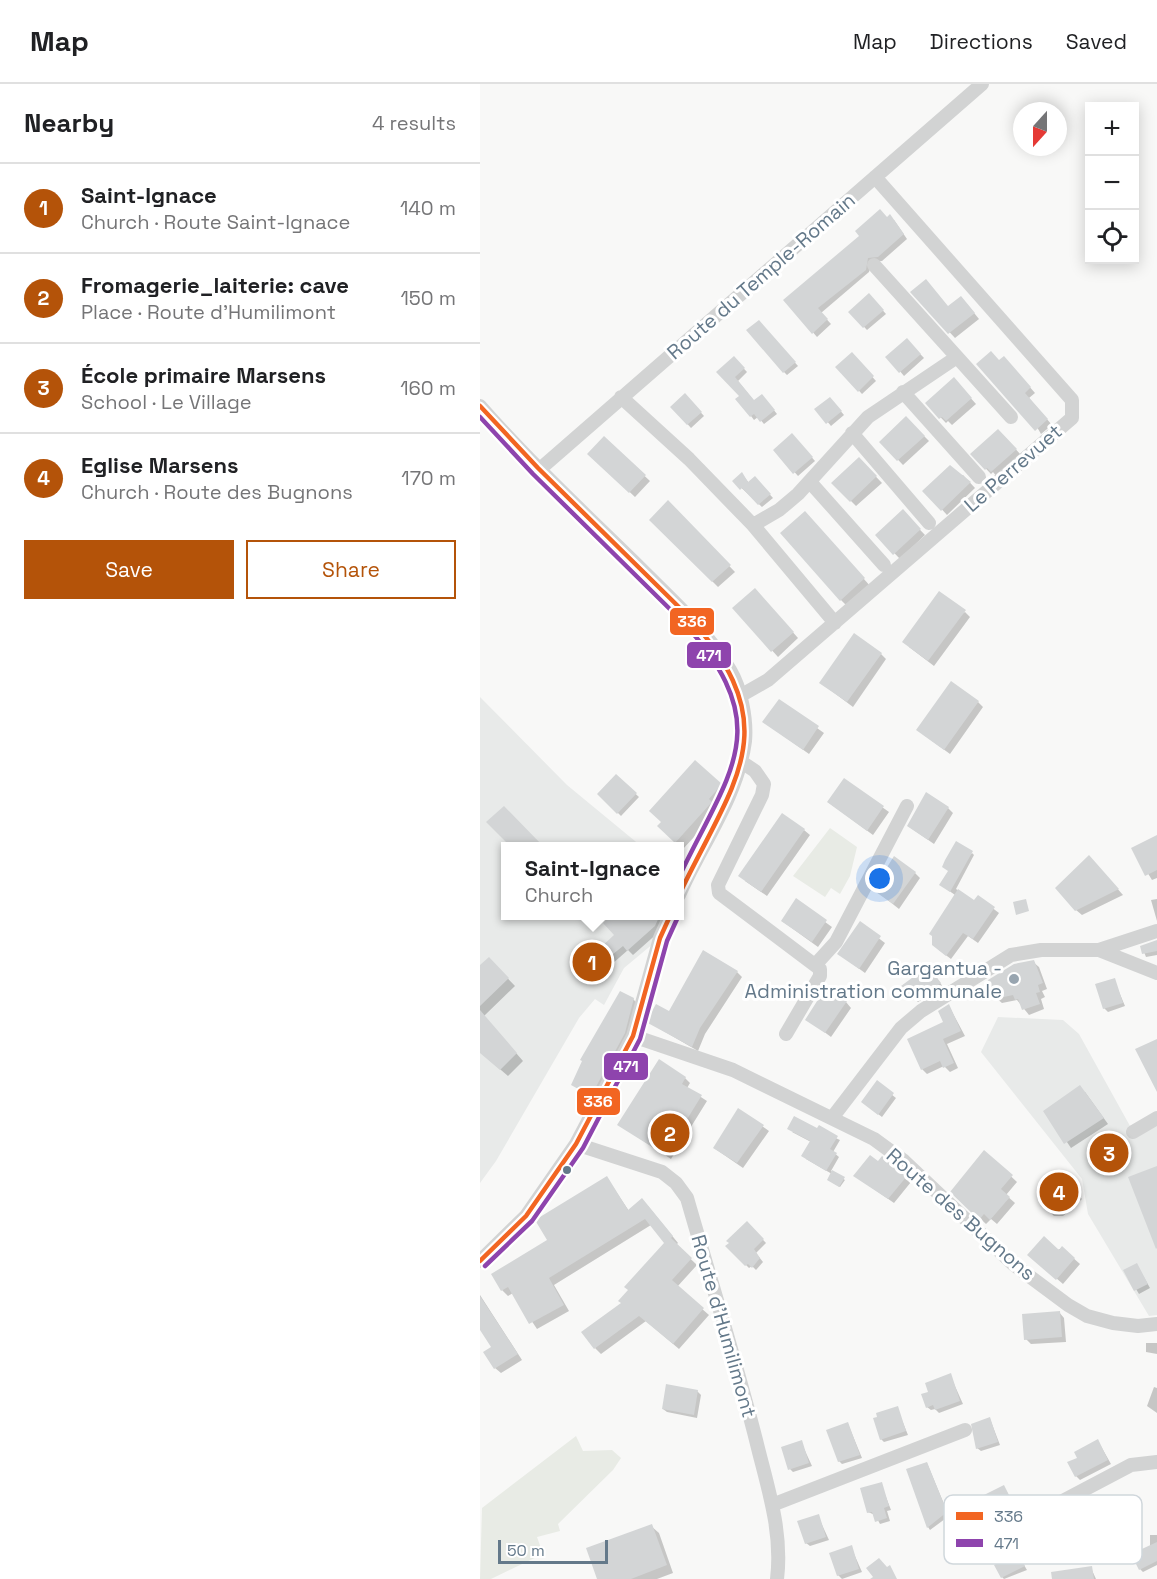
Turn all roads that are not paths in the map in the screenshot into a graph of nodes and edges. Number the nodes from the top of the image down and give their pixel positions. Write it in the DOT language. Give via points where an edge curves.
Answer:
graph roads {
  1 [pos="982,84"];
  2 [pos="875,177"];
  3 [pos="874,265"];
  4 [pos="957,357"];
  5 [pos="903,392"];
  6 [pos="621,398"];
  7 [pos="480,406"];
  8 [pos="1011,417"];
  9 [pos="852,434"];
  10 [pos="540,470"];
  11 [pos="979,477"];
  12 [pos="810,482"];
  13 [pos="929,523"];
  14 [pos="753,525"];
  15 [pos="884,565"];
  16 [pos="835,623"];
  17 [pos="740,696"];
  18 [pos="740,761"];
  19 [pos="907,806"];
  20 [pos="684,885"];
  21 [pos="668,920"];
  22 [pos="1157,931"];
  23 [pos="1099,950"];
  24 [pos="816,964"];
  25 [pos="1157,973"];
  26 [pos="786,1034"];
  27 [pos="633,1036"];
  28 [pos="832,1118"];
  29 [pos="1157,1118"];
  30 [pos="1133,1132"];
  31 [pos="576,1144"];
  32 [pos="480,1262"];
  33 [pos="1157,1324"];
  34 [pos="964,1430"];
  35 [pos="1157,1462"];
  36 [pos="1074,1495"];
  37 [pos="772,1505"];
  38 [pos="777,1579"];
  1 -- 2 [label="street, Route du Temple-Romain"];
  2 -- 6 [label="street, Route du Temple-Romain"];
  2 -- 16 [label="street, Le Perrevuet" via="1072,400 1072,418"];
  3 -- 4 [label="street"];
  4 -- 5 [label="street"];
  4 -- 8 [label="street"];
  5 -- 9 [label="street"];
  5 -- 11 [label="street"];
  6 -- 10 [label="street, Route du Temple-Romain"];
  6 -- 14 [label="street" via="689,459"];
  7 -- 10 [label="street"];
  9 -- 12 [label="street"];
  9 -- 13 [label="street"];
  10 -- 17 [label="street" via="691,619 732,672"];
  12 -- 14 [label="street" via="779,510"];
  12 -- 15 [label="street"];
  14 -- 16 [label="street"];
  16 -- 17 [label="street, Le Perrevuet" via="768,680"];
  17 -- 18 [label="street" via="745,739"];
  18 -- 20 [label="street" via="732,788"];
  18 -- 24 [label="street" via="755,771 764,784 718,885 719,893"];
  19 -- 24 [label="street" via="836,942"];
  21 -- 27 [label="street"];
  22 -- 23 [label="street"];
  23 -- 25 [label="street"];
  23 -- 28 [label="street" via="1041,950 1011,955 921,1011 885,1047"];
  24 -- 26 [label="street" via="820,976"];
  27 -- 28 [label="street, Route des Bugnons" via="733,1070"];
  27 -- 31 [label="street"];
  28 -- 33 [label="street, Route des Bugnons" via="874,1139 904,1161 1013,1264 1068,1305 1087,1316 1113,1323"];
  29 -- 30 [label="street"];
  31 -- 32 [label="street" via="526,1215"];
  31 -- 37 [label="street, Route d'Humilimont" via="662,1172 687,1198 743,1388"];
  34 -- 37 [label="street"];
  35 -- 36 [label="street" via="1131,1465"];
  37 -- 38 [label="street, Route d'Humilimont" via="777,1523"];
}
